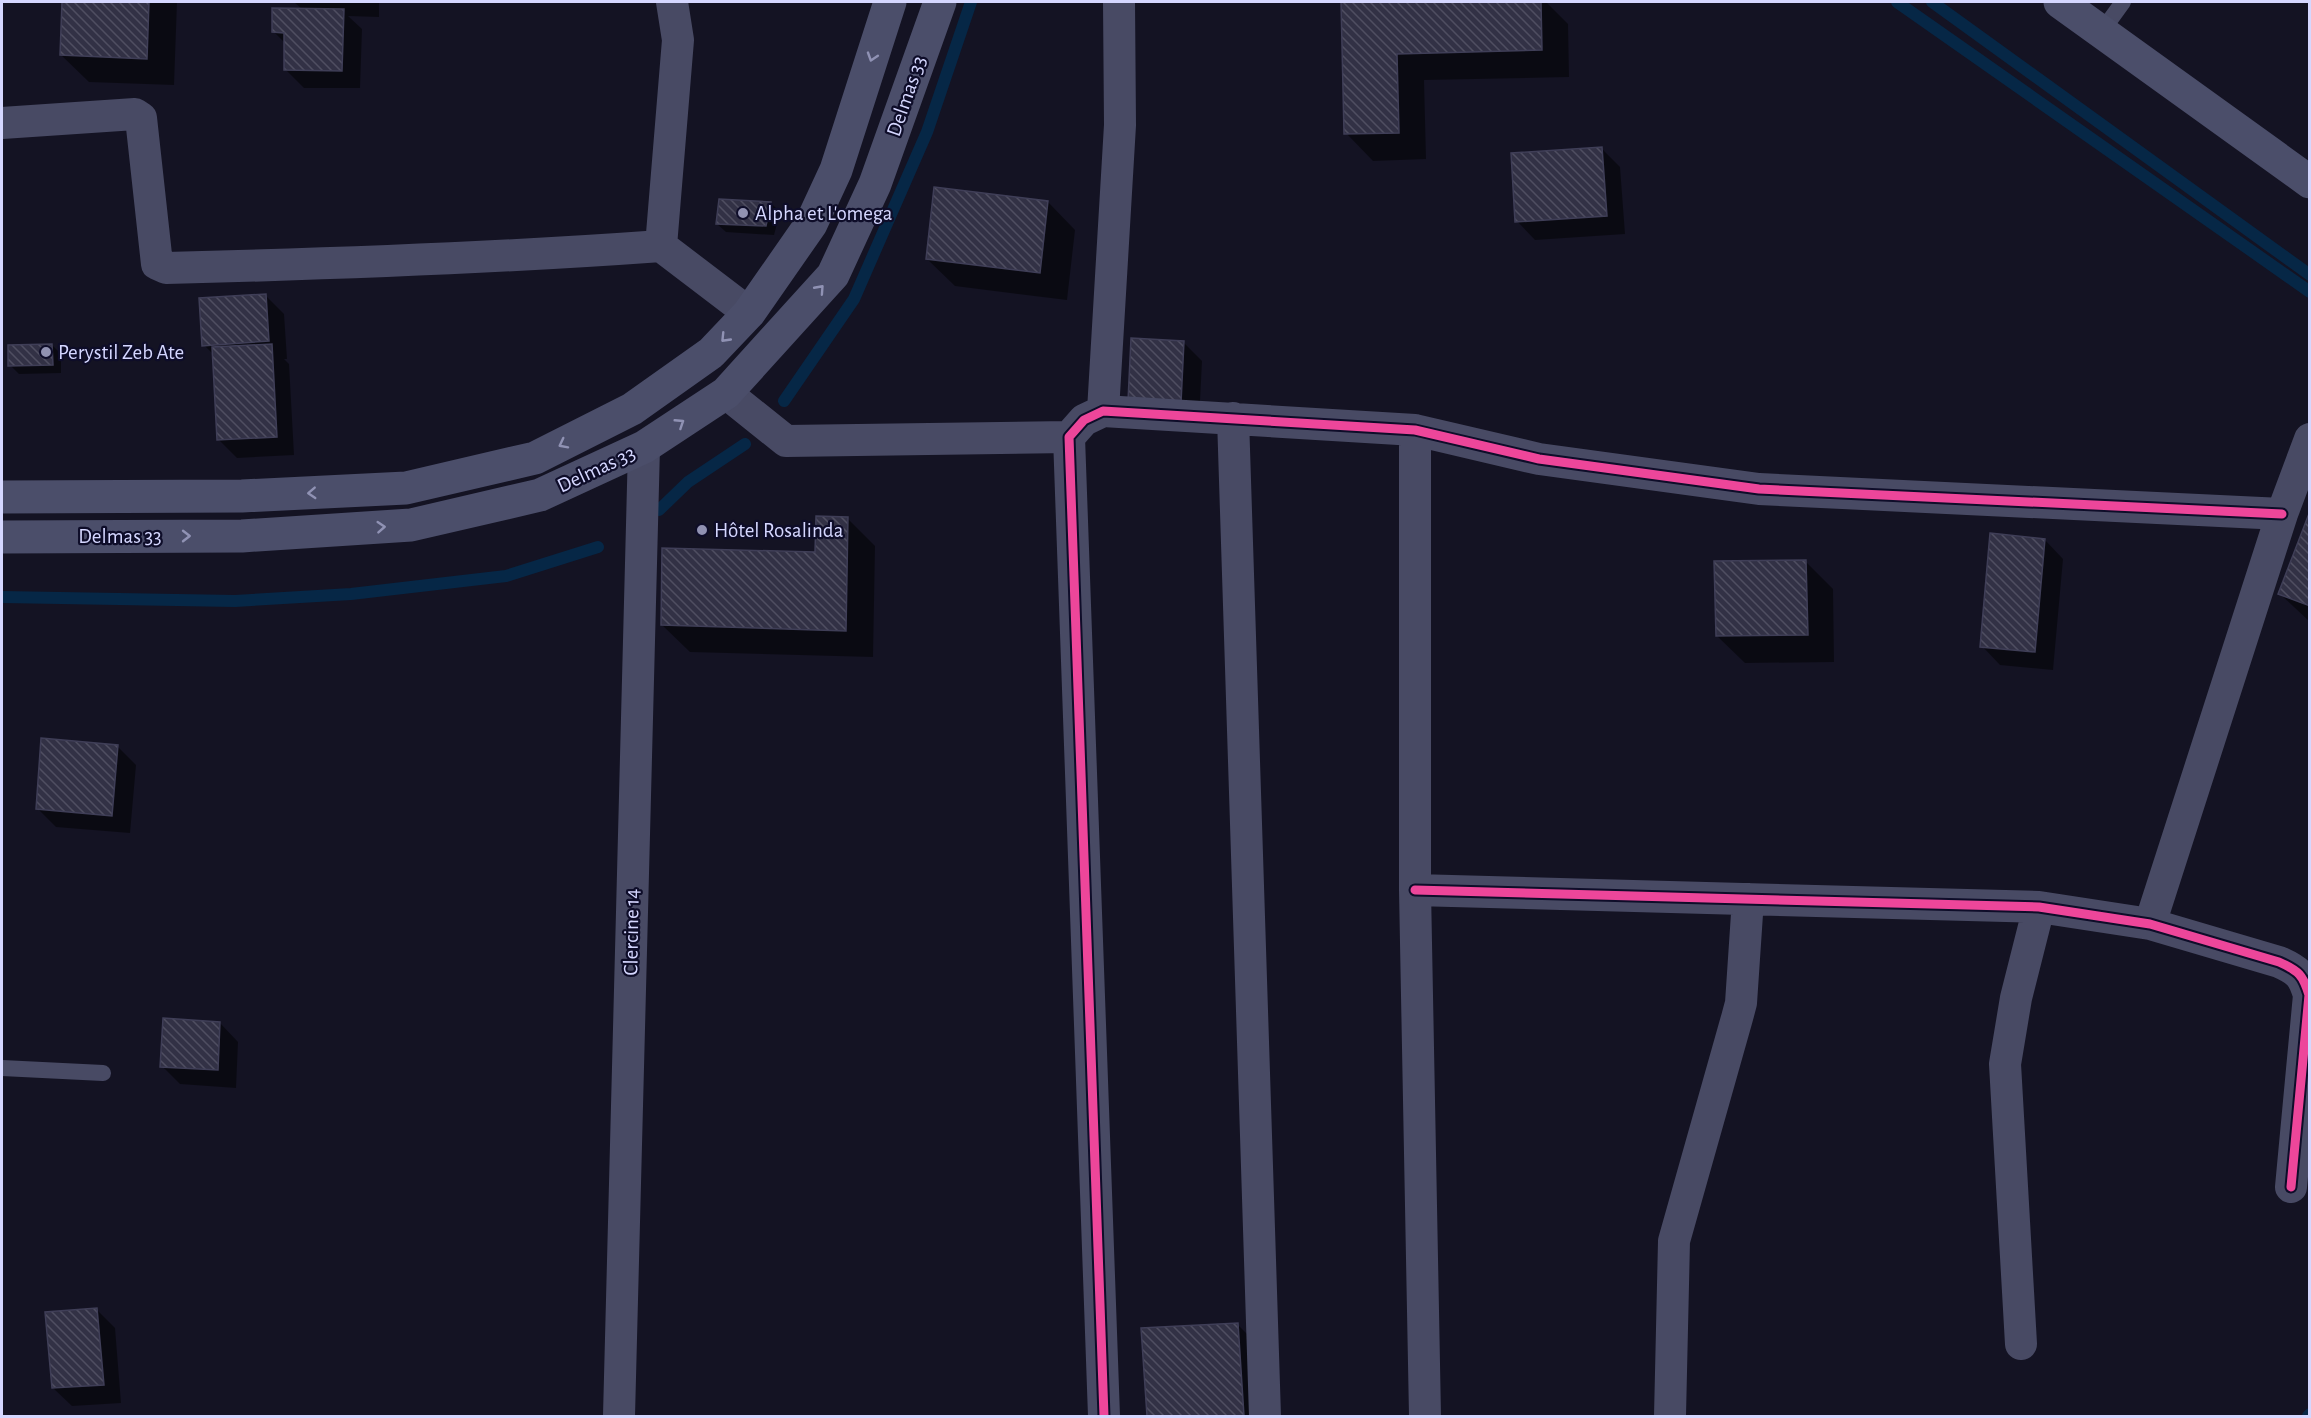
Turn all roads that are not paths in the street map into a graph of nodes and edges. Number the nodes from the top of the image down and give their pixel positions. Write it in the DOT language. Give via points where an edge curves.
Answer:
graph roads {
  1 [pos="672,2"];
  2 [pos="890,2"];
  3 [pos="940,2"];
  4 [pos="1119,2"];
  5 [pos="2060,2"];
  6 [pos="2122,2"];
  7 [pos="2102,31"];
  8 [pos="2,123"];
  9 [pos="2310,182"];
  10 [pos="661,246"];
  11 [pos="749,314"];
  12 [pos="726,393"];
  13 [pos="1103,411"];
  14 [pos="1233,418"];
  15 [pos="1415,430"];
  16 [pos="1069,437"];
  17 [pos="2310,439"];
  18 [pos="644,447"];
  19 [pos="2,497"];
  20 [pos="2282,514"];
  21 [pos="2,537"];
  22 [pos="1416,890"];
  23 [pos="1748,899"];
  24 [pos="2039,907"];
  25 [pos="2150,924"];
  26 [pos="2,1068"];
  27 [pos="103,1073"];
  28 [pos="2291,1187"];
  29 [pos="2022,1344"];
  30 [pos="619,1416"];
  31 [pos="1104,1416"];
  32 [pos="1265,1416"];
  33 [pos="1425,1416"];
  34 [pos="1670,1416"];
  1 -- 10 [label="street" via="678,40"];
  2 -- 11 [label="main road, Delmas 33, one-way" via="836,170 811,224"];
  12 -- 3 [label="main road, Delmas 33, one-way" via="833,275 875,184"];
  4 -- 13 [label="street" via="1120,125"];
  5 -- 7 [label="main road"];
  6 -- 7 [label="lane"];
  7 -- 9 [label="main road"];
  8 -- 10 [label="street" via="135,114 141,118 157,264 166,268 522,256"];
  10 -- 11 [label="street"];
  11 -- 19 [label="main road, Delmas 33, one-way" via="711,353 632,409 535,458 406,488 242,496"];
  12 -- 16 [label="street" via="786,441"];
  18 -- 12 [label="main road, Delmas 33, one-way"];
  13 -- 14 [label="street"];
  13 -- 16 [label="street" via="1084,420"];
  14 -- 15 [label="street"];
  14 -- 32 [label="street"];
  15 -- 20 [label="street" via="1539,459 1759,489"];
  15 -- 22 [label="street"];
  16 -- 31 [label="street"];
  17 -- 20 [label="street"];
  21 -- 18 [label="main road, Delmas 33, one-way" via="242,536 411,525 540,495"];
  18 -- 30 [label="street, Clercine 14"];
  20 -- 25 [label="street"];
  22 -- 23 [label="street"];
  22 -- 33 [label="street"];
  23 -- 24 [label="street"];
  23 -- 34 [label="street" via="1739,1011 1674,1241"];
  24 -- 25 [label="street"];
  24 -- 29 [label="street" via="2016,998 2005,1064"];
  25 -- 28 [label="street" via="2279,962 2295,969 2304,979 2309,995"];
  26 -- 27 [label="lane"];
}
